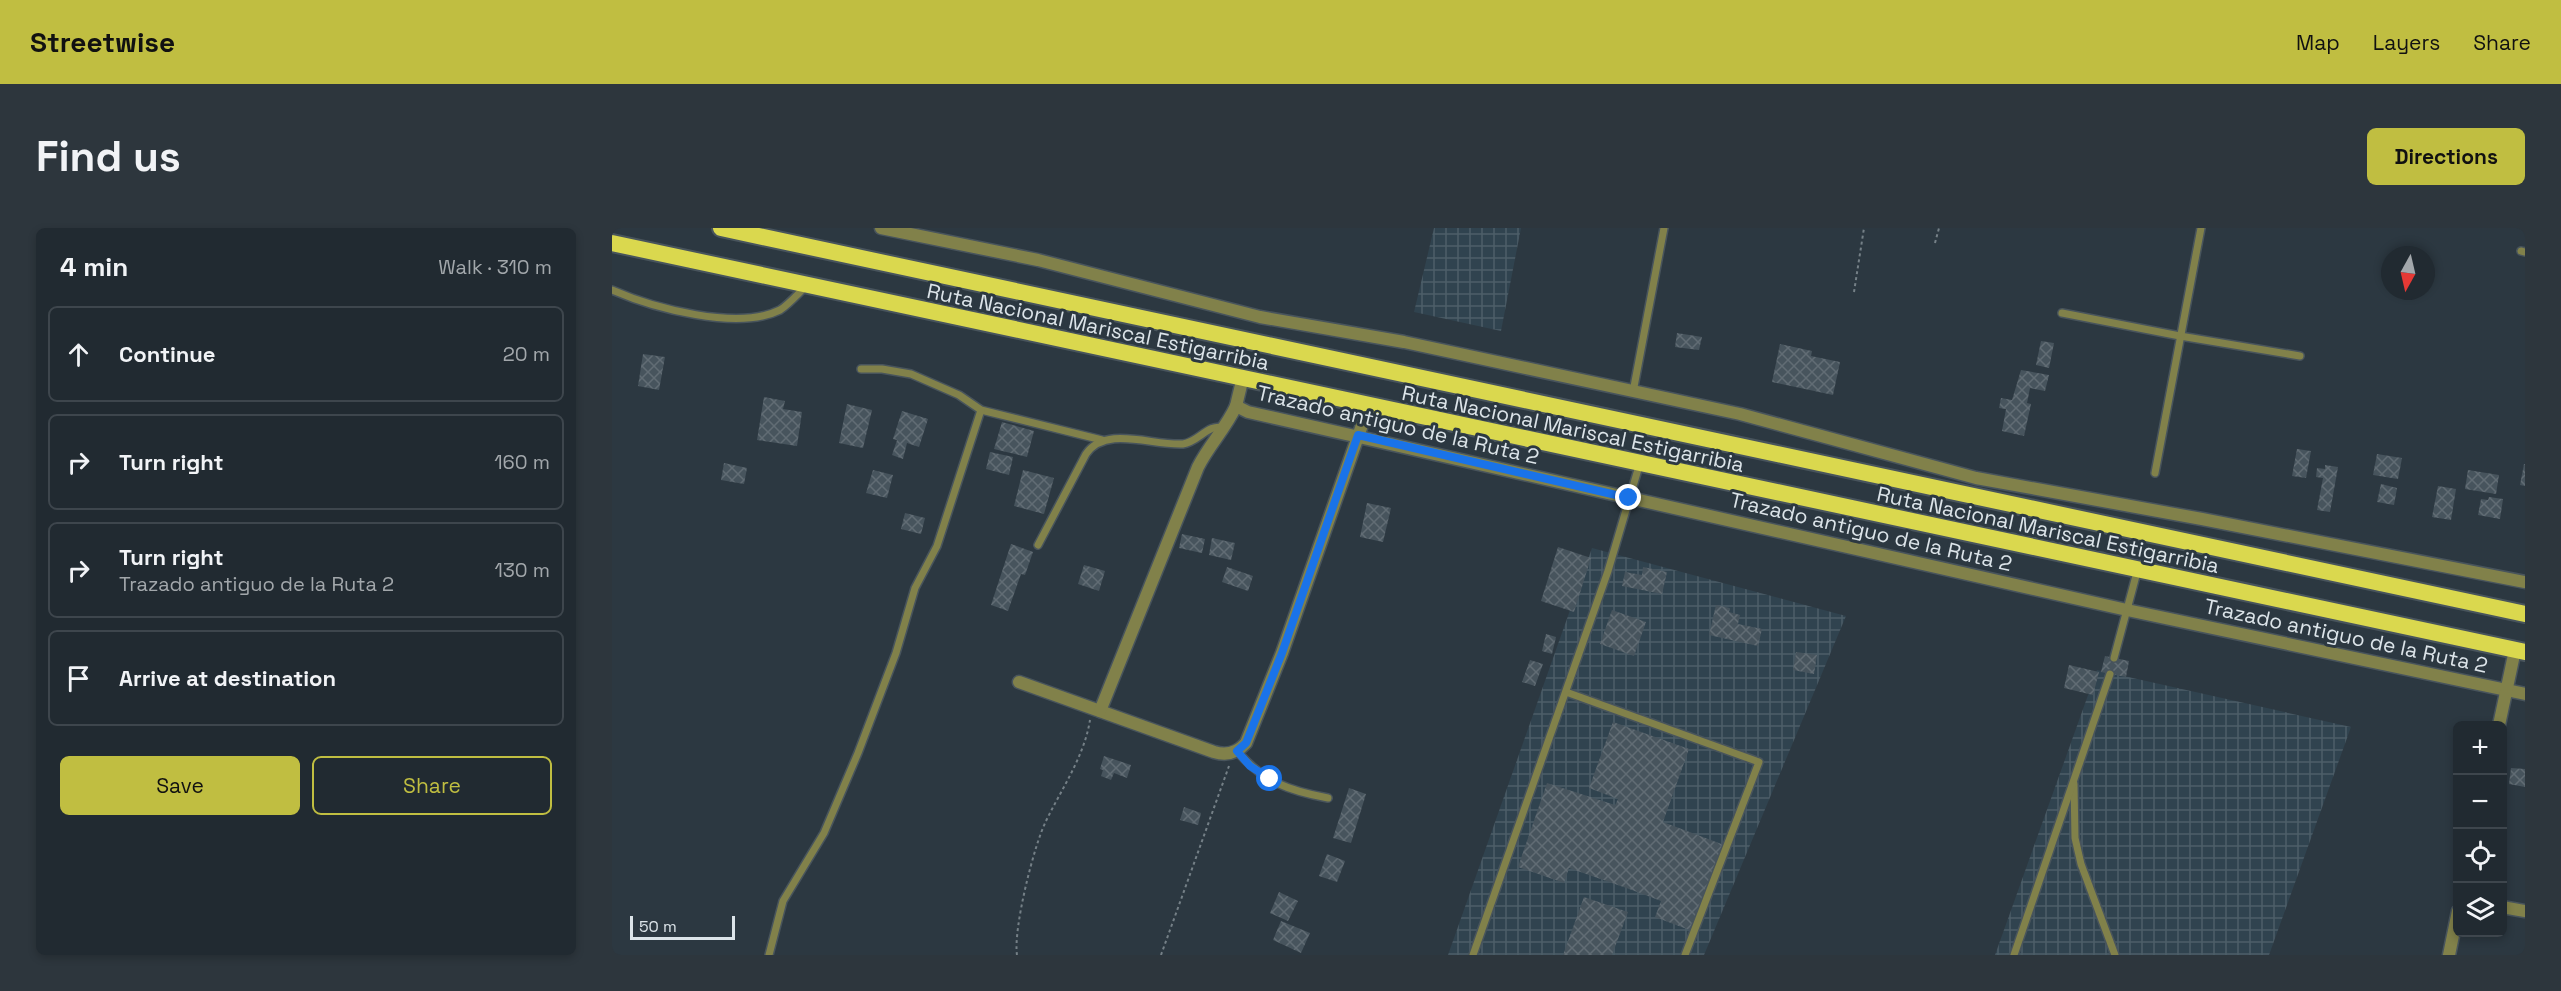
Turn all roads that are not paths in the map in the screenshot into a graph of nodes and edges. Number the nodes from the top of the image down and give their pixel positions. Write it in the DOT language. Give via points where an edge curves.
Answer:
graph roads {
  1 [pos="721,228"];
  2 [pos="881,228"];
  3 [pos="1664,228"];
  4 [pos="2200,228"];
  5 [pos="612,243"];
  6 [pos="806,286"];
  7 [pos="612,290"];
  8 [pos="2062,313"];
  9 [pos="2181,336"];
  10 [pos="2300,356"];
  11 [pos="861,369"];
  12 [pos="1242,381"];
  13 [pos="1633,392"];
  14 [pos="1236,406"];
  15 [pos="1368,408"];
  16 [pos="981,410"];
  17 [pos="1224,428"];
  18 [pos="1358,435"];
  19 [pos="1102,440"];
  20 [pos="1639,466"];
  21 [pos="2155,473"];
  22 [pos="1629,498"];
  23 [pos="1038,545"];
  24 [pos="2137,572"];
  25 [pos="2525,582"];
  26 [pos="2127,610"];
  27 [pos="2524,612"];
  28 [pos="2520,651"];
  29 [pos="2114,658"];
  30 [pos="2110,674"];
  31 [pos="1019,682"];
  32 [pos="2508,690"];
  33 [pos="1566,692"];
  34 [pos="2525,694"];
  35 [pos="1095,709"];
  36 [pos="2500,721"];
  37 [pos="1236,751"];
  38 [pos="2074,778"];
  39 [pos="1328,798"];
  40 [pos="2507,907"];
  41 [pos="2525,911"];
  42 [pos="2453,933"];
  43 [pos="769,955"];
  44 [pos="1473,955"];
  45 [pos="1685,955"];
  46 [pos="2014,955"];
  47 [pos="2115,955"];
  48 [pos="2449,955"];
  1 -- 27 [label="highway, Ruta Nacional Mariscal Estigarribia"];
  2 -- 13 [label="street" via="1038,260 1260,316 1404,342"];
  3 -- 13 [label="lane"];
  4 -- 9 [label="lane"];
  5 -- 6 [label="highway, Ruta Nacional Mariscal Estigarribia"];
  6 -- 7 [label="lane" via="781,309 754,318 672,310"];
  6 -- 12 [label="highway, Ruta Nacional Mariscal Estigarribia"];
  8 -- 9 [label="lane"];
  9 -- 10 [label="lane"];
  9 -- 21 [label="lane"];
  11 -- 16 [label="lane" via="911,374 959,395"];
  12 -- 14 [label="street, Trazado antiguo de la Ruta 2"];
  12 -- 15 [label="highway, Ruta Nacional Mariscal Estigarribia"];
  13 -- 25 [label="street" via="1740,414 1976,478"];
  14 -- 17 [label="street"];
  14 -- 18 [label="street, Trazado antiguo de la Ruta 2" via="1248,412"];
  15 -- 18 [label="street"];
  15 -- 20 [label="highway, Ruta Nacional Mariscal Estigarribia"];
  16 -- 19 [label="lane"];
  16 -- 43 [label="lane" via="937,546 915,588 896,653 858,753 824,833 783,901"];
  17 -- 19 [label="lane" via="1215,426 1182,444"];
  17 -- 35 [label="street" via="1198,467"];
  18 -- 22 [label="street, Trazado antiguo de la Ruta 2"];
  18 -- 37 [label="street" via="1282,653 1246,743"];
  19 -- 23 [label="lane" via="1086,454"];
  20 -- 22 [label="lane"];
  20 -- 24 [label="highway, Ruta Nacional Mariscal Estigarribia"];
  22 -- 26 [label="street, Trazado antiguo de la Ruta 2"];
  22 -- 33 [label="lane"];
  24 -- 26 [label="lane"];
  24 -- 28 [label="highway, Ruta Nacional Mariscal Estigarribia"];
  26 -- 29 [label="lane"];
  26 -- 32 [label="street, Trazado antiguo de la Ruta 2"];
  28 -- 32 [label="street"];
  30 -- 38 [label="lane"];
  31 -- 35 [label="street"];
  32 -- 34 [label="street, Trazado antiguo de la Ruta 2"];
  32 -- 36 [label="street"];
  33 -- 44 [label="lane"];
  33 -- 45 [label="lane" via="1759,762"];
  35 -- 37 [label="street" via="1214,752"];
  37 -- 39 [label="lane" via="1250,766 1286,788"];
  38 -- 46 [label="lane"];
  38 -- 47 [label="lane" via="2075,838"];
  40 -- 41 [label="street"];
  42 -- 48 [label="street"];
}
